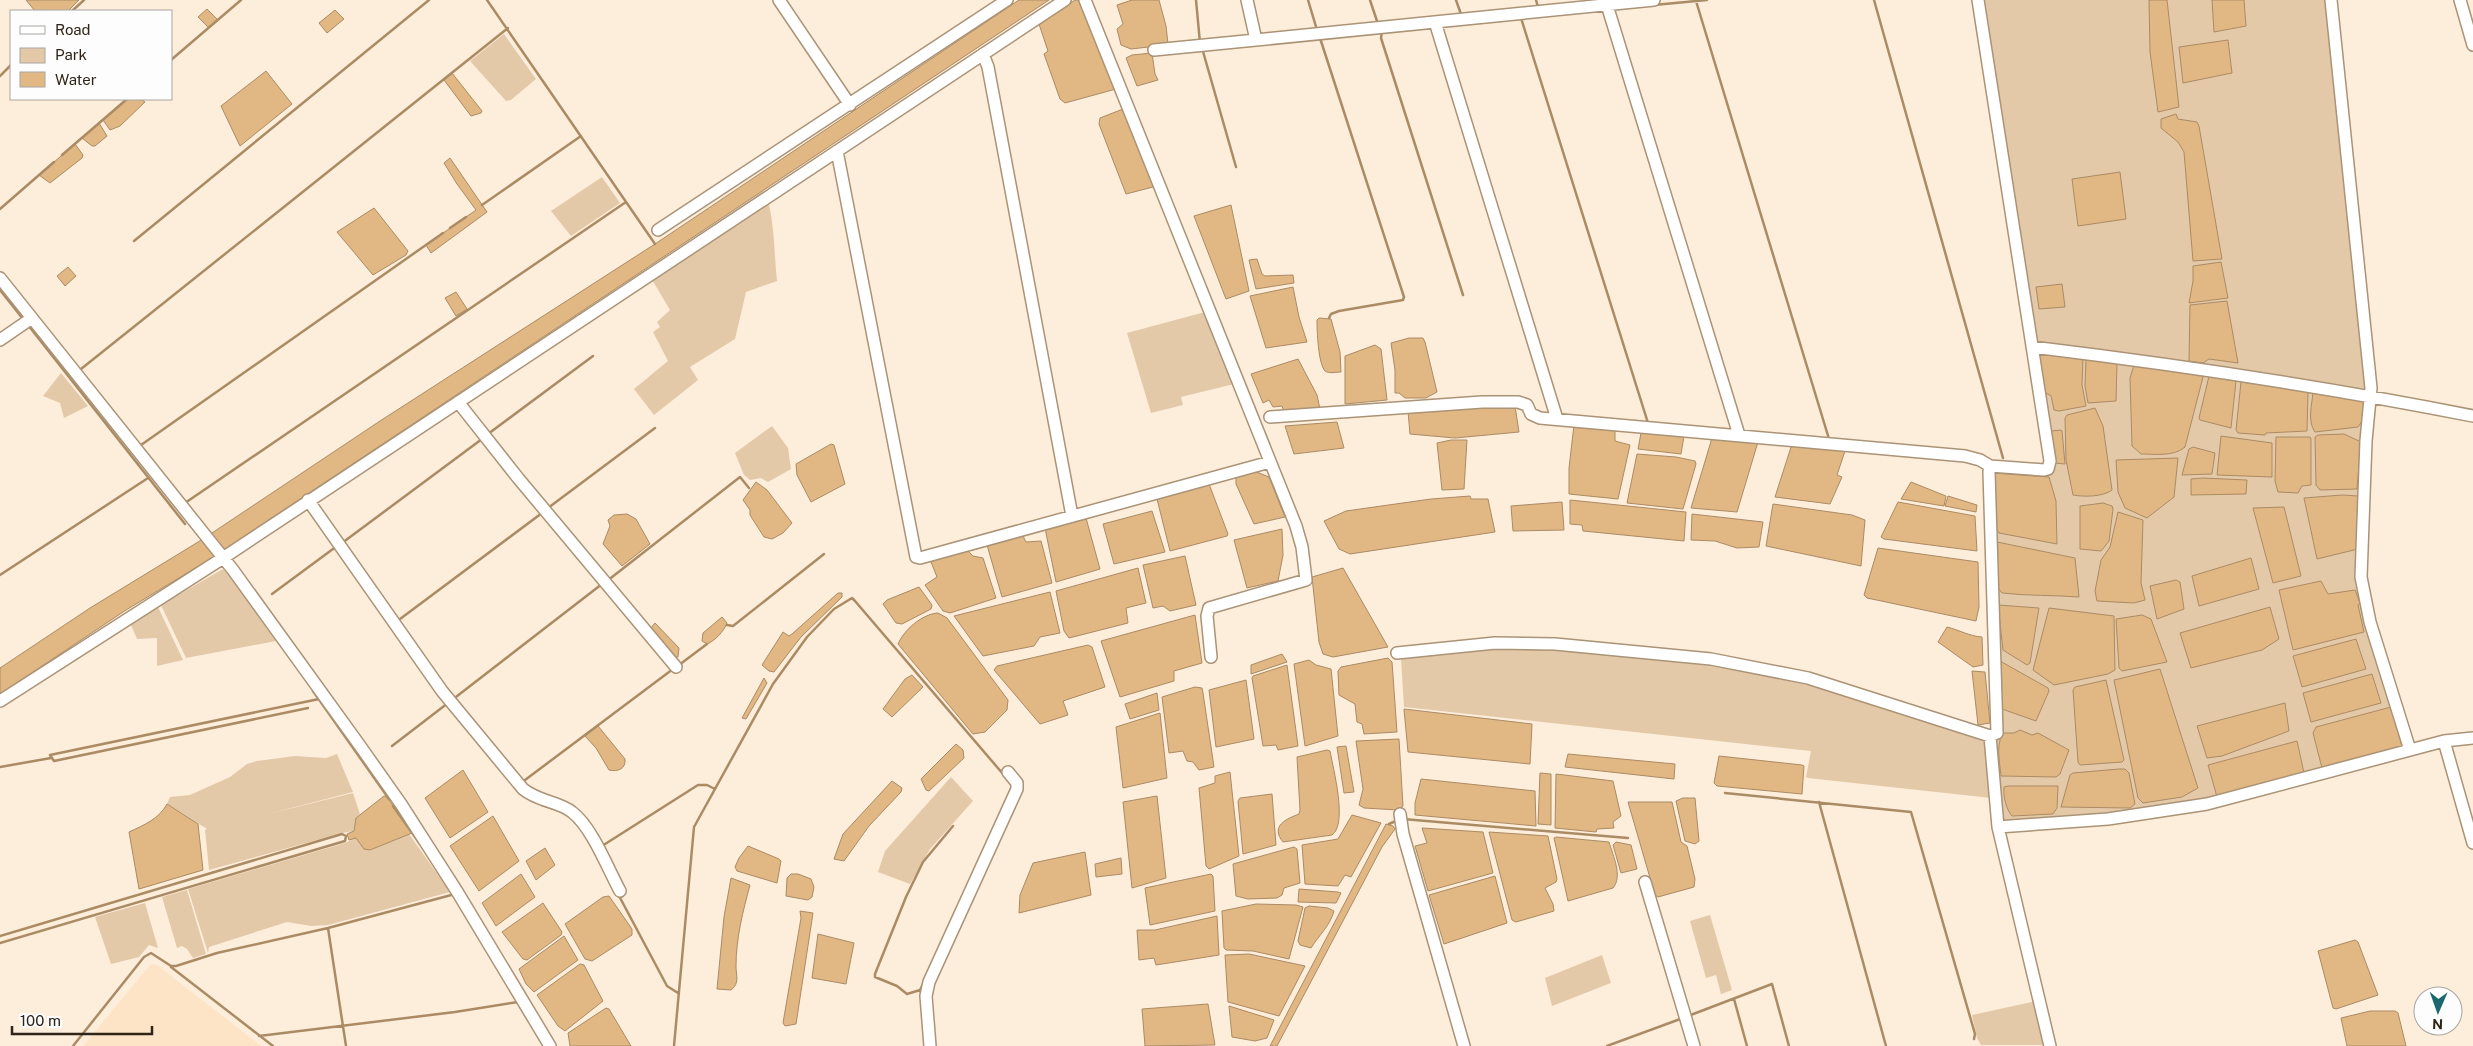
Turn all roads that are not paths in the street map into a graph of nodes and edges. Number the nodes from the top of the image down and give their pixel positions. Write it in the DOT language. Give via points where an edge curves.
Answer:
graph roads {
  1 [pos="779,0"];
  2 [pos="1008,0"];
  3 [pos="1064,0"];
  4 [pos="1085,0"];
  5 [pos="1248,0"];
  6 [pos="1654,0"];
  7 [pos="1978,0"];
  8 [pos="2331,0"];
  9 [pos="2460,0"];
  10 [pos="1613,3"];
  11 [pos="2469,16"];
  12 [pos="1435,22"];
  13 [pos="1256,40"];
  14 [pos="2473,46"];
  15 [pos="1154,50"];
  16 [pos="983,54"];
  17 [pos="850,105"];
  18 [pos="837,151"];
  19 [pos="658,230"];
  20 [pos="0,278"];
  21 [pos="32,318"];
  22 [pos="0,340"];
  23 [pos="2032,347"];
  24 [pos="2371,396"];
  25 [pos="458,402"];
  26 [pos="2473,416"];
  27 [pos="1270,418"];
  28 [pos="1557,419"];
  29 [pos="1739,435"];
  30 [pos="1270,462"];
  31 [pos="1990,466"];
  32 [pos="308,500"];
  33 [pos="1072,516"];
  34 [pos="222,556"];
  35 [pos="1397,653"];
  36 [pos="1211,657"];
  37 [pos="676,667"];
  38 [pos="0,701"];
  39 [pos="1990,736"];
  40 [pos="2473,738"];
  41 [pos="2444,741"];
  42 [pos="2410,750"];
  43 [pos="1008,772"];
  44 [pos="1400,814"];
  45 [pos="1998,827"];
  46 [pos="2473,843"];
  47 [pos="1645,882"];
  48 [pos="620,892"];
  49 [pos="550,1046"];
  50 [pos="930,1046"];
  51 [pos="1464,1046"];
  52 [pos="1694,1046"];
  53 [pos="2050,1046"];
  1 -- 17 [label="street"];
  2 -- 17 [label="street"];
  3 -- 16 [label="street"];
  4 -- 30 [label="street"];
  5 -- 13 [label="street"];
  6 -- 10 [label="street"];
  7 -- 23 [label="street"];
  8 -- 24 [label="street"];
  9 -- 11 [label="street"];
  10 -- 12 [label="street"];
  10 -- 29 [label="street"];
  11 -- 14 [label="street"];
  12 -- 13 [label="street"];
  12 -- 28 [label="street"];
  13 -- 15 [label="street"];
  16 -- 18 [label="street"];
  16 -- 33 [label="street"];
  17 -- 19 [label="street"];
  18 -- 25 [label="street"];
  18 -- 33 [label="street" via="916,557"];
  20 -- 21 [label="street"];
  21 -- 22 [label="street"];
  21 -- 34 [label="street"];
  23 -- 24 [label="street" via="2190,367"];
  23 -- 31 [label="street" via="2050,466 2044,470"];
  24 -- 26 [label="street"];
  24 -- 42 [label="street" via="2361,578 2370,622"];
  25 -- 32 [label="street"];
  25 -- 37 [label="street"];
  27 -- 28 [label="street" via="1518,402 1527,405 1536,417"];
  28 -- 29 [label="street"];
  29 -- 31 [label="street" via="1965,456"];
  30 -- 33 [label="street"];
  30 -- 36 [label="street" via="1299,538 1306,580 1209,608"];
  31 -- 39 [label="street" via="1992,616 1998,728 1994,736"];
  32 -- 34 [label="street"];
  32 -- 48 [label="street" via="442,691 523,789 576,816 598,848"];
  34 -- 38 [label="street"];
  34 -- 49 [label="street" via="401,804"];
  35 -- 39 [label="street" via="1495,643 1555,644 1711,659 1808,678"];
  39 -- 45 [label="street"];
  40 -- 41 [label="street"];
  41 -- 42 [label="street"];
  41 -- 46 [label="street"];
  42 -- 45 [label="street" via="2208,804 2108,820"];
  43 -- 50 [label="street" via="1017,783 1017,789 929,982 926,996"];
  44 -- 51 [label="street"];
  45 -- 53 [label="street"];
  47 -- 52 [label="street"];
}
